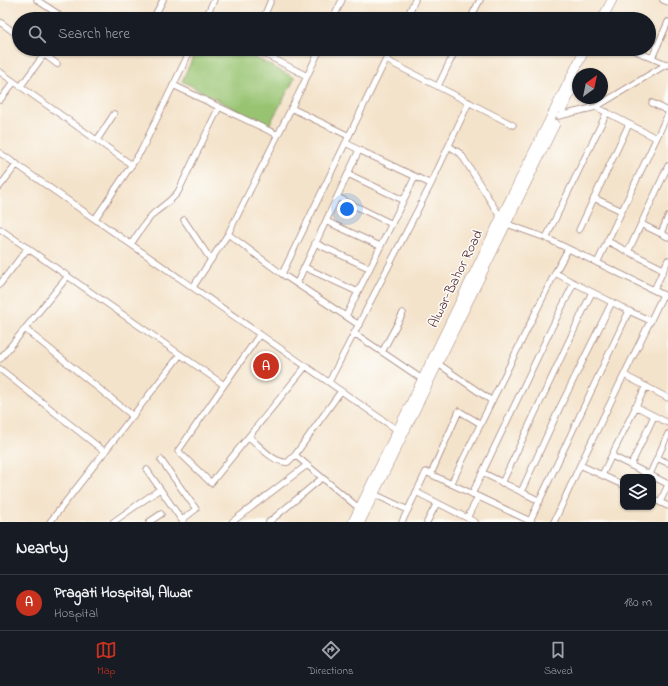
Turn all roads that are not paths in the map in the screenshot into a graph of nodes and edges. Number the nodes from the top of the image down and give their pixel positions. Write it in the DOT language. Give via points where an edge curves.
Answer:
graph roads {
  1 [pos="37,0"];
  2 [pos="163,0"];
  3 [pos="214,0"];
  4 [pos="271,0"];
  5 [pos="342,0"];
  6 [pos="415,0"];
  7 [pos="480,0"];
  8 [pos="612,0"];
  9 [pos="663,0"];
  10 [pos="668,2"];
  11 [pos="55,12"];
  12 [pos="157,12"];
  13 [pos="208,12"];
  14 [pos="265,12"];
  15 [pos="337,12"];
  16 [pos="409,12"];
  17 [pos="474,12"];
  18 [pos="606,12"];
  19 [pos="0,22"];
  20 [pos="668,22"];
  21 [pos="12,31"];
  22 [pos="656,49"];
  23 [pos="43,56"];
  24 [pos="50,56"];
  25 [pos="188,56"];
  26 [pos="268,56"];
  27 [pos="317,56"];
  28 [pos="388,56"];
  29 [pos="453,56"];
  30 [pos="582,56"];
  31 [pos="589,56"];
  32 [pos="647,56"];
  33 [pos="652,58"];
  34 [pos="386,60"];
  35 [pos="57,64"];
  36 [pos="667,65"];
  37 [pos="583,68"];
  38 [pos="0,72"];
  39 [pos="307,76"];
  40 [pos="14,82"];
  41 [pos="21,86"];
  42 [pos="173,86"];
  43 [pos="438,86"];
  44 [pos="572,90"];
  45 [pos="0,100"];
  46 [pos="469,102"];
  47 [pos="652,103"];
  48 [pos="219,107"];
  49 [pos="596,107"];
  50 [pos="292,108"];
  51 [pos="607,112"];
  52 [pos="668,112"];
  53 [pos="114,114"];
  54 [pos="559,116"];
  55 [pos="629,124"];
  56 [pos="513,125"];
  57 [pos="278,135"];
  58 [pos="349,136"];
  59 [pos="656,138"];
  60 [pos="97,140"];
  61 [pos="346,143"];
  62 [pos="449,146"];
  63 [pos="359,150"];
  64 [pos="0,153"];
  65 [pos="17,164"];
  66 [pos="132,165"];
  67 [pos="668,166"];
  68 [pos="348,174"];
  69 [pos="415,177"];
  70 [pos="431,184"];
  71 [pos="0,186"];
  72 [pos="337,197"];
  73 [pos="594,198"];
  74 [pos="404,200"];
  75 [pos="622,211"];
  76 [pos="668,217"];
  77 [pos="95,219"];
  78 [pos="184,220"];
  79 [pos="326,221"];
  80 [pos="504,221"];
  81 [pos="392,224"];
  82 [pos="641,224"];
  83 [pos="0,229"];
  84 [pos="579,230"];
  85 [pos="661,233"];
  86 [pos="228,234"];
  87 [pos="668,236"];
  88 [pos="546,238"];
  89 [pos="607,241"];
  90 [pos="315,243"];
  91 [pos="131,244"];
  92 [pos="380,246"];
  93 [pos="28,248"];
  94 [pos="568,249"];
  95 [pos="628,252"];
  96 [pos="211,260"];
  97 [pos="668,260"];
  98 [pos="597,263"];
  99 [pos="304,267"];
  100 [pos="370,268"];
  101 [pos="664,269"];
  102 [pos="554,273"];
  103 [pos="282,274"];
  104 [pos="68,276"];
  105 [pos="297,283"];
  106 [pos="574,283"];
  107 [pos="0,284"];
  108 [pos="193,287"];
  109 [pos="654,290"];
  110 [pos="358,292"];
  111 [pos="592,292"];
  112 [pos="666,296"];
  113 [pos="612,302"];
  114 [pos="629,311"];
  115 [pos="403,313"];
  116 [pos="346,316"];
  117 [pos="651,321"];
  118 [pos="359,325"];
  119 [pos="25,329"];
  120 [pos="354,333"];
  121 [pos="260,334"];
  122 [pos="382,352"];
  123 [pos="180,355"];
  124 [pos="0,359"];
  125 [pos="437,363"];
  126 [pos="306,366"];
  127 [pos="0,369"];
  128 [pos="624,375"];
  129 [pos="422,379"];
  130 [pos="329,382"];
  131 [pos="224,386"];
  132 [pos="646,386"];
  133 [pos="341,391"];
  134 [pos="668,398"];
  135 [pos="492,401"];
  136 [pos="635,406"];
  137 [pos="133,416"];
  138 [pos="654,416"];
  139 [pos="668,423"];
  140 [pos="481,424"];
  141 [pos="401,432"];
  142 [pos="668,434"];
  143 [pos="249,437"];
  144 [pos="105,452"];
  145 [pos="294,455"];
  146 [pos="612,456"];
  147 [pos="657,458"];
  148 [pos="161,460"];
  149 [pos="668,463"];
  150 [pos="306,465"];
  151 [pos="580,465"];
  152 [pos="631,465"];
  153 [pos="147,470"];
  154 [pos="483,473"];
  155 [pos="431,474"];
  156 [pos="650,474"];
  157 [pos="602,475"];
  158 [pos="656,477"];
  159 [pos="322,478"];
  160 [pos="502,483"];
  161 [pos="451,484"];
  162 [pos="620,484"];
  163 [pos="668,484"];
  164 [pos="160,489"];
  165 [pos="416,492"];
  166 [pos="521,492"];
  167 [pos="374,494"];
  168 [pos="475,495"];
  169 [pos="656,500"];
  170 [pos="540,501"];
  171 [pos="660,502"];
  172 [pos="437,503"];
  173 [pos="668,506"];
  174 [pos="360,509"];
  175 [pos="408,510"];
  176 [pos="161,514"];
  177 [pos="467,518"];
  178 [pos="52,520"];
  179 [pos="182,521"];
  180 [pos="234,521"];
  181 [pos="58,522"];
  182 [pos="113,522"];
  183 [pos="149,522"];
  184 [pos="269,522"];
  185 [pos="353,522"];
  186 [pos="360,522"];
  187 [pos="402,522"];
  188 [pos="427,522"];
  189 [pos="475,522"];
  190 [pos="531,522"];
  191 [pos="554,522"];
  1 -- 11 [label="street"];
  2 -- 12 [label="street"];
  3 -- 13 [label="street"];
  4 -- 14 [label="street"];
  5 -- 15 [label="street"];
  6 -- 16 [label="street"];
  7 -- 17 [label="street"];
  8 -- 18 [label="main road"];
  9 -- 10 [label="street"];
  19 -- 21 [label="street"];
  20 -- 22 [label="street"];
  23 -- 41 [label="street"];
  24 -- 35 [label="street"];
  25 -- 42 [label="street"];
  26 -- 39 [label="street"];
  27 -- 39 [label="street"];
  28 -- 34 [label="street"];
  29 -- 43 [label="street"];
  30 -- 80 [label="main road, Alwar-Bahor Road"];
  31 -- 37 [label="main road"];
  32 -- 33 [label="street"];
  33 -- 36 [label="street"];
  34 -- 43 [label="street"];
  34 -- 58 [label="street"];
  36 -- 49 [label="street"];
  38 -- 40 [label="street"];
  39 -- 50 [label="street"];
  40 -- 41 [label="street"];
  40 -- 45 [label="street"];
  41 -- 60 [label="street"];
  42 -- 48 [label="street"];
  42 -- 66 [label="street"];
  43 -- 46 [label="street"];
  44 -- 54 [label="main road, Alwar-Bahor Road"];
  46 -- 56 [label="street"];
  46 -- 62 [label="street"];
  47 -- 52 [label="street"];
  48 -- 57 [label="street"];
  48 -- 91 [label="street" via="173,200 154,213"];
  49 -- 51 [label="street"];
  49 -- 54 [label="street"];
  50 -- 57 [label="street"];
  50 -- 58 [label="street"];
  51 -- 55 [label="street"];
  51 -- 88 [label="street"];
  52 -- 59 [label="street"];
  53 -- 60 [label="street"];
  54 -- 80 [label="main road, Alwar-Bahor Road"];
  55 -- 59 [label="street"];
  55 -- 73 [label="street"];
  57 -- 86 [label="street"];
  58 -- 61 [label="street"];
  59 -- 75 [label="street"];
  60 -- 66 [label="street"];
  61 -- 63 [label="street"];
  61 -- 103 [label="street"];
  62 -- 70 [label="street"];
  62 -- 80 [label="street" via="461,154"];
  63 -- 68 [label="street"];
  63 -- 69 [label="street"];
  64 -- 65 [label="street"];
  65 -- 71 [label="street"];
  65 -- 77 [label="street"];
  66 -- 77 [label="street"];
  67 -- 82 [label="street"];
  68 -- 72 [label="street"];
  68 -- 74 [label="street"];
  69 -- 70 [label="street"];
  69 -- 74 [label="street"];
  70 -- 118 [label="street"];
  72 -- 79 [label="street"];
  72 -- 81 [label="street"];
  73 -- 75 [label="street"];
  73 -- 84 [label="street"];
  74 -- 81 [label="street"];
  75 -- 89 [label="street"];
  76 -- 85 [label="street"];
  77 -- 91 [label="street"];
  78 -- 96 [label="street"];
  79 -- 90 [label="street"];
  79 -- 92 [label="street"];
  80 -- 88 [label="street"];
  80 -- 125 [label="main road, Alwar-Bahor Road"];
  80 -- 129 [label="main road, Alwar-Bahor Road"];
  81 -- 92 [label="street"];
  82 -- 85 [label="street"];
  82 -- 95 [label="street"];
  83 -- 93 [label="street"];
  85 -- 87 [label="street"];
  86 -- 96 [label="street"];
  86 -- 103 [label="street"];
  88 -- 94 [label="street"];
  89 -- 95 [label="street"];
  89 -- 98 [label="street"];
  90 -- 99 [label="street"];
  90 -- 100 [label="street"];
  91 -- 108 [label="street"];
  92 -- 100 [label="street"];
  93 -- 104 [label="street"];
  93 -- 107 [label="street"];
  94 -- 98 [label="street"];
  94 -- 102 [label="street"];
  95 -- 101 [label="street"];
  96 -- 108 [label="street"];
  97 -- 101 [label="street"];
  98 -- 109 [label="street"];
  99 -- 105 [label="street"];
  99 -- 110 [label="street"];
  100 -- 110 [label="street"];
  101 -- 109 [label="street"];
  102 -- 106 [label="street"];
  102 -- 135 [label="street"];
  103 -- 105 [label="street"];
  104 -- 119 [label="street"];
  104 -- 123 [label="street"];
  105 -- 116 [label="street"];
  106 -- 111 [label="street"];
  106 -- 154 [label="street"];
  108 -- 121 [label="street"];
  109 -- 112 [label="street"];
  110 -- 116 [label="street"];
  111 -- 113 [label="street"];
  111 -- 160 [label="street"];
  112 -- 117 [label="street"];
  113 -- 114 [label="street"];
  113 -- 166 [label="street"];
  114 -- 117 [label="street"];
  114 -- 170 [label="street"];
  115 -- 122 [label="street"];
  116 -- 118 [label="street"];
  117 -- 128 [label="street"];
  118 -- 120 [label="street"];
  119 -- 124 [label="street"];
  119 -- 137 [label="street"];
  120 -- 122 [label="street"];
  120 -- 130 [label="street"];
  121 -- 126 [label="street"];
  121 -- 131 [label="street"];
  122 -- 129 [label="street"];
  123 -- 131 [label="street"];
  123 -- 137 [label="street"];
  125 -- 135 [label="street"];
  125 -- 141 [label="main road, Alwar-Bahor Road"];
  126 -- 130 [label="street"];
  126 -- 143 [label="street"];
  127 -- 144 [label="street"];
  128 -- 132 [label="street"];
  128 -- 151 [label="street"];
  129 -- 141 [label="main road, Alwar-Bahor Road"];
  130 -- 133 [label="street"];
  131 -- 143 [label="street" via="178,452 211,483"];
  132 -- 134 [label="street"];
  132 -- 136 [label="street"];
  133 -- 141 [label="street"];
  133 -- 145 [label="street"];
  135 -- 140 [label="street"];
  136 -- 138 [label="street"];
  136 -- 146 [label="street"];
  137 -- 144 [label="street"];
  138 -- 139 [label="street"];
  138 -- 152 [label="street"];
  140 -- 155 [label="street" via="459,411"];
  140 -- 161 [label="street"];
  141 -- 167 [label="main road, Alwar-Bahor Road"];
  141 -- 174 [label="main road, Alwar-Bahor Road"];
  142 -- 147 [label="street"];
  143 -- 145 [label="street" via="282,463 288,462"];
  144 -- 178 [label="street"];
  145 -- 150 [label="street"];
  146 -- 152 [label="street"];
  146 -- 157 [label="street"];
  147 -- 149 [label="street"];
  147 -- 156 [label="street"];
  148 -- 179 [label="street" via="196,509"];
  150 -- 159 [label="street"];
  150 -- 180 [label="street"];
  151 -- 157 [label="street"];
  151 -- 191 [label="street"];
  152 -- 156 [label="street"];
  153 -- 164 [label="street"];
  154 -- 160 [label="street"];
  154 -- 168 [label="street"];
  155 -- 161 [label="street"];
  155 -- 165 [label="street" via="426,472"];
  157 -- 162 [label="street"];
  158 -- 163 [label="street"];
  159 -- 174 [label="street"];
  159 -- 184 [label="street"];
  160 -- 166 [label="street"];
  161 -- 168 [label="street"];
  163 -- 171 [label="street"];
  164 -- 179 [label="street"];
  164 -- 182 [label="street"];
  165 -- 172 [label="street"];
  165 -- 175 [label="street"];
  166 -- 170 [label="street"];
  167 -- 175 [label="street"];
  167 -- 186 [label="main road, Alwar-Bahor Road"];
  168 -- 177 [label="street"];
  168 -- 190 [label="street"];
  169 -- 171 [label="street"];
  170 -- 190 [label="street"];
  171 -- 173 [label="street"];
  172 -- 177 [label="street"];
  172 -- 188 [label="street"];
  174 -- 185 [label="main road, Alwar-Bahor Road"];
  175 -- 187 [label="street"];
  176 -- 183 [label="street"];
  177 -- 189 [label="street"];
  178 -- 181 [label="street"];
}
